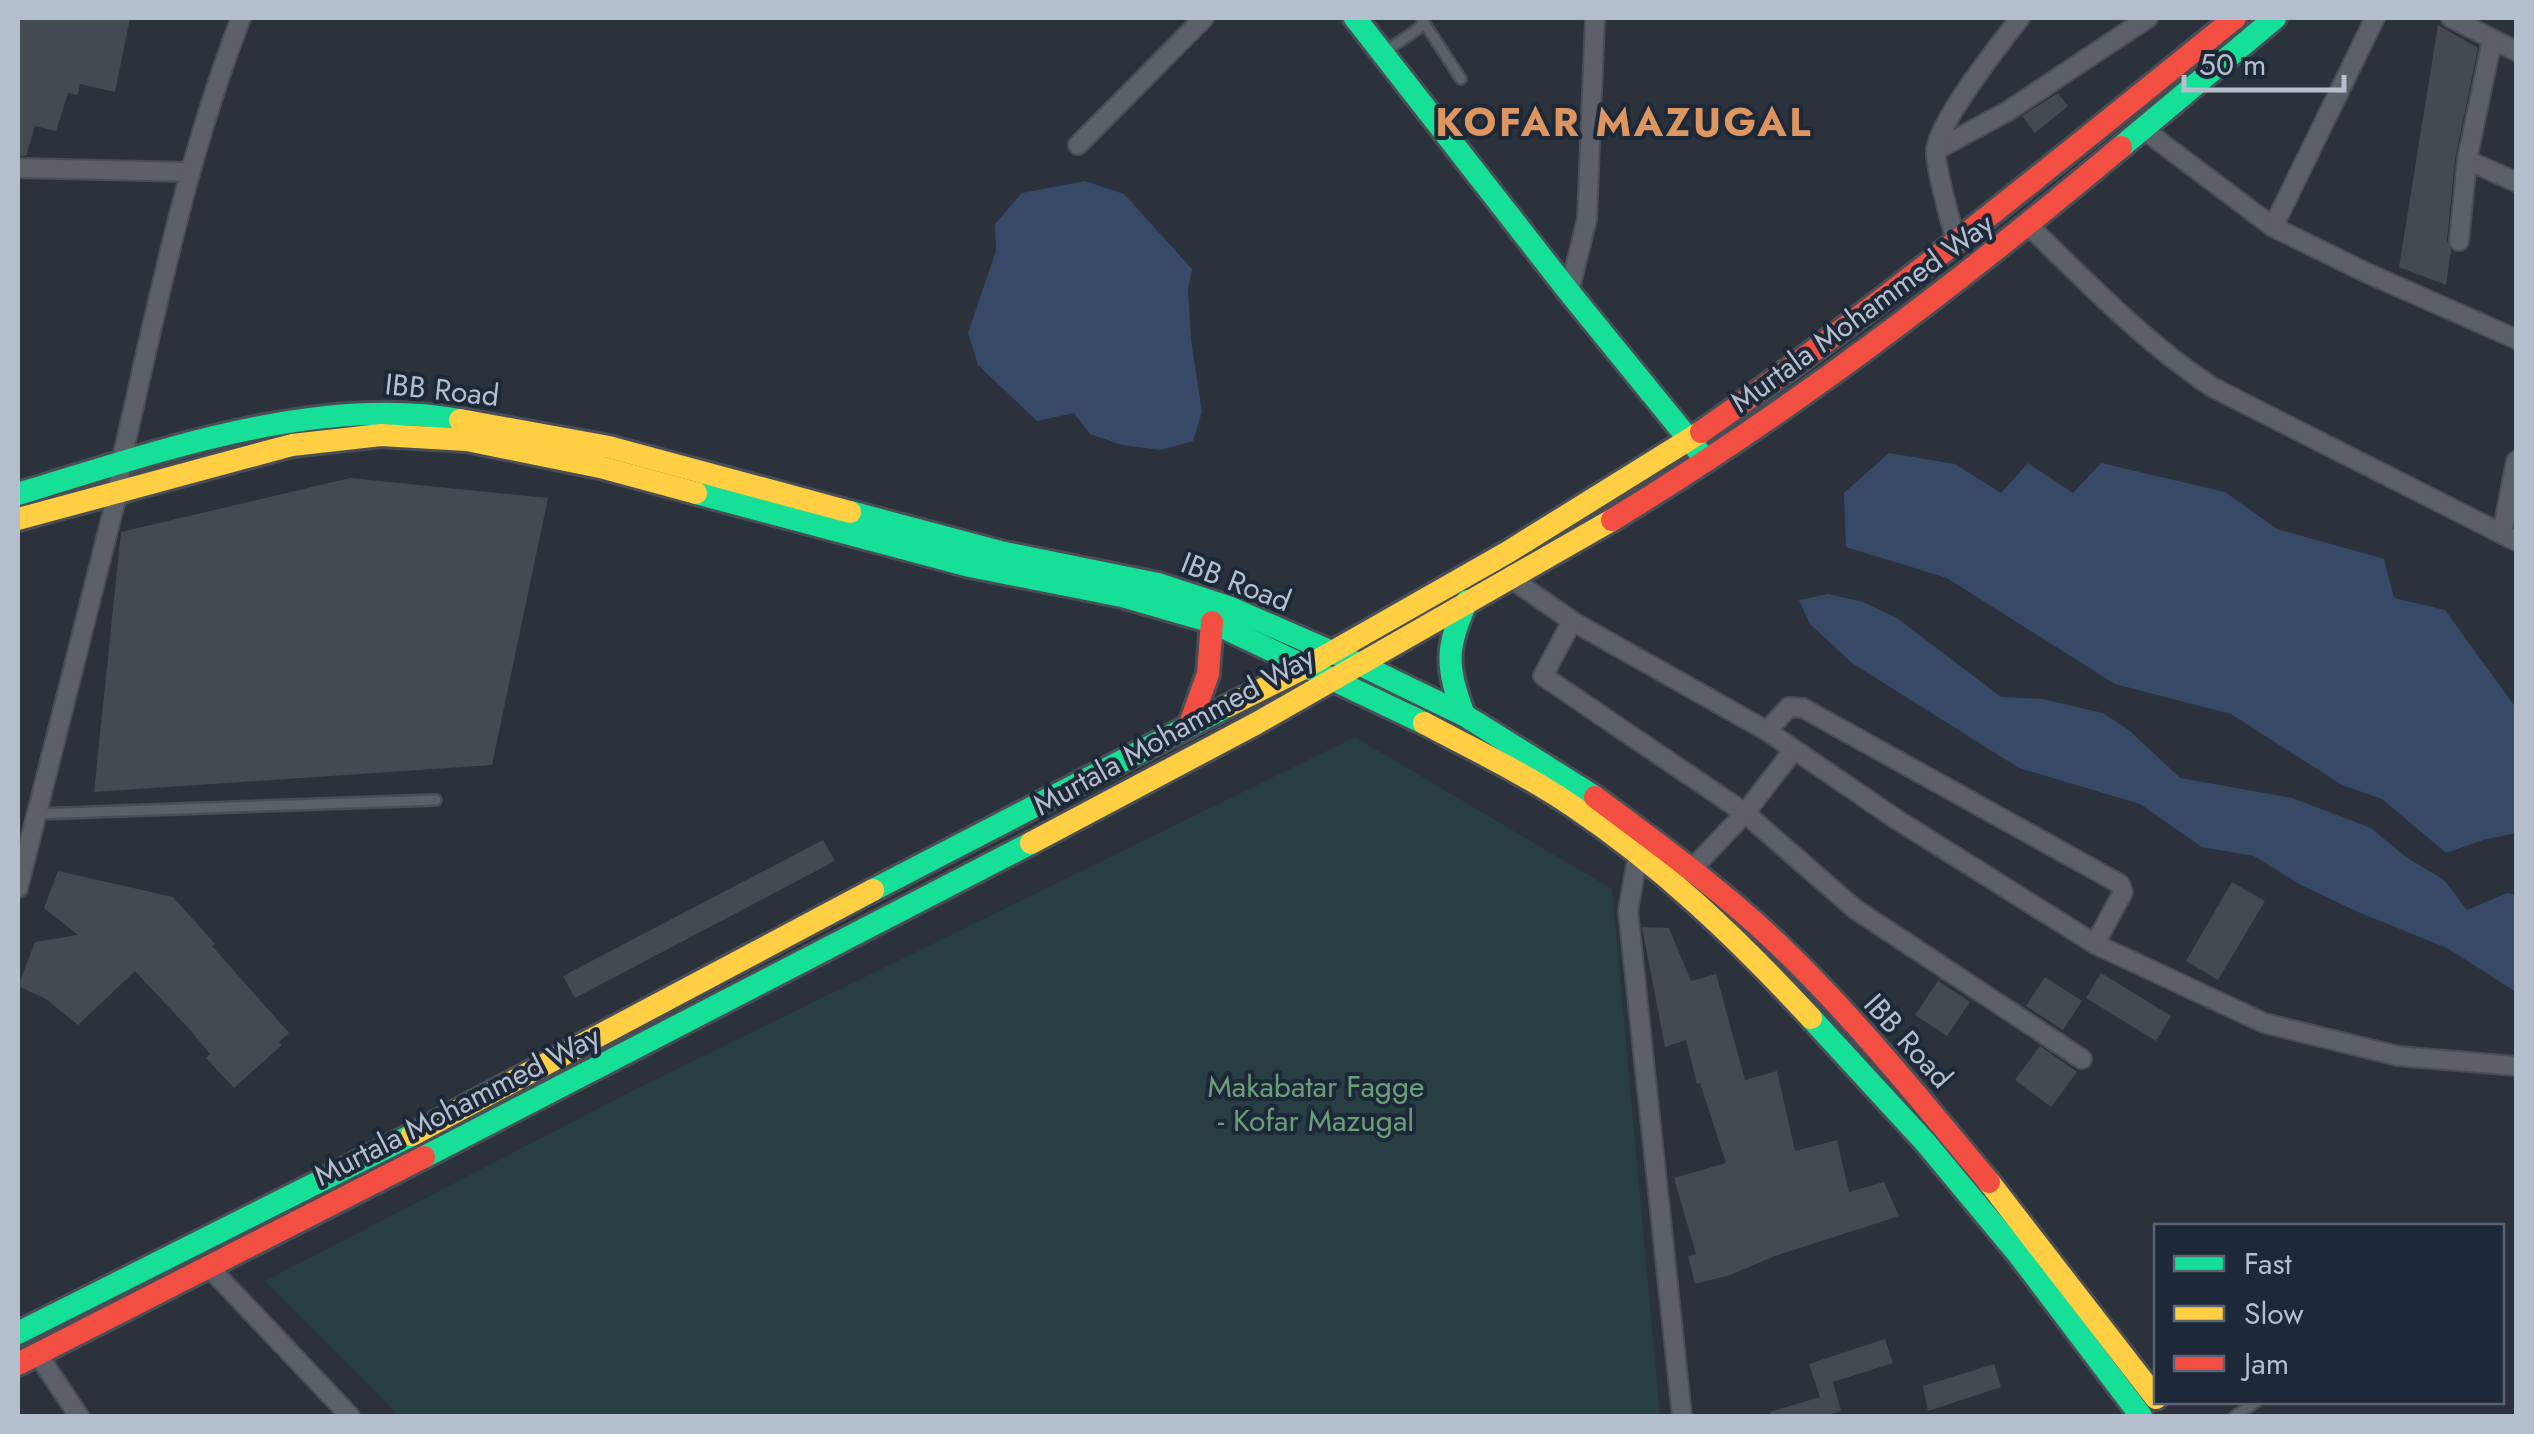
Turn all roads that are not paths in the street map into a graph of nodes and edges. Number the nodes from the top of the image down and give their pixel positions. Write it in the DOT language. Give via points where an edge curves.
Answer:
graph roads {
  1 [pos="241,18"];
  2 [pos="1204,18"];
  3 [pos="1355,18"];
  4 [pos="1595,18"];
  5 [pos="2020,18"];
  6 [pos="2148,18"];
  7 [pos="2235,18"];
  8 [pos="2275,18"];
  9 [pos="2376,18"];
  10 [pos="2451,18"];
  11 [pos="1423,20"];
  12 [pos="2492,40"];
  13 [pos="1383,52"];
  14 [pos="2516,52"];
  15 [pos="1461,79"];
  16 [pos="2143,128"];
  17 [pos="1078,145"];
  18 [pos="1936,150"];
  19 [pos="2467,160"];
  20 [pos="18,168"];
  21 [pos="188,172"];
  22 [pos="2516,182"];
  23 [pos="2029,226"];
  24 [pos="2273,227"];
  25 [pos="2459,241"];
  26 [pos="1956,243"];
  27 [pos="1569,292"];
  28 [pos="2516,338"];
  29 [pos="1691,439"];
  30 [pos="2516,461"];
  31 [pos="122,463"];
  32 [pos="1706,463"];
  33 [pos="118,491"];
  34 [pos="18,494"];
  35 [pos="18,519"];
  36 [pos="2510,538"];
  37 [pos="1509,577"];
  38 [pos="1467,601"];
  39 [pos="1572,621"];
  40 [pos="1212,622"];
  41 [pos="1332,653"];
  42 [pos="1356,663"];
  43 [pos="1306,667"];
  44 [pos="1332,679"];
  45 [pos="1464,715"];
  46 [pos="1190,724"];
  47 [pos="1767,732"];
  48 [pos="1793,751"];
  49 [pos="436,800"];
  50 [pos="36,814"];
  51 [pos="1745,814"];
  52 [pos="1638,854"];
  53 [pos="1692,869"];
  54 [pos="18,888"];
  55 [pos="2095,944"];
  56 [pos="554,1057"];
  57 [pos="2082,1058"];
  58 [pos="2516,1066"];
  59 [pos="568,1084"];
  60 [pos="208,1266"];
  61 [pos="18,1333"];
  62 [pos="28,1360"];
  63 [pos="2154,1395"];
  64 [pos="80,1416"];
  65 [pos="350,1416"];
  66 [pos="1682,1416"];
  67 [pos="2141,1416"];
  1 -- 21 [label="street"];
  2 -- 17 [label="street"];
  3 -- 13 [label="main road"];
  4 -- 27 [label="street" via="1587,218"];
  5 -- 18 [label="street" via="1963,96"];
  6 -- 18 [label="street"];
  7 -- 26 [label="main road, Murtala Mohammed Way"];
  8 -- 16 [label="main road, Murtala Mohammed Way"];
  9 -- 24 [label="street"];
  10 -- 12 [label="street"];
  11 -- 13 [label="lane"];
  11 -- 15 [label="lane"];
  12 -- 14 [label="street"];
  12 -- 19 [label="street"];
  13 -- 27 [label="main road"];
  16 -- 23 [label="main road, Murtala Mohammed Way"];
  16 -- 24 [label="street"];
  18 -- 26 [label="street"];
  19 -- 22 [label="street"];
  19 -- 25 [label="street"];
  20 -- 21 [label="street"];
  21 -- 31 [label="street"];
  23 -- 32 [label="main road, Murtala Mohammed Way"];
  23 -- 36 [label="street" via="2135,328 2212,388"];
  24 -- 28 [label="street"];
  26 -- 29 [label="main road, Murtala Mohammed Way"];
  27 -- 29 [label="main road"];
  29 -- 32 [label="main road"];
  29 -- 41 [label="main road, Murtala Mohammed Way"];
  30 -- 36 [label="street"];
  31 -- 33 [label="street"];
  31 -- 34 [label="main road, IBB Road"];
  31 -- 41 [label="main road, IBB Road" via="326,416 401,413 468,420 608,447 1000,552 1158,584"];
  32 -- 37 [label="main road, Murtala Mohammed Way"];
  33 -- 35 [label="main road, IBB Road"];
  33 -- 40 [label="main road, IBB Road" via="292,444 381,435 467,440"];
  33 -- 50 [label="street"];
  37 -- 38 [label="main road, Murtala Mohammed Way"];
  37 -- 39 [label="street"];
  38 -- 42 [label="main road, Murtala Mohammed Way"];
  38 -- 45 [label="main road" via="1446,652"];
  39 -- 47 [label="street"];
  39 -- 51 [label="street" via="1542,676"];
  40 -- 43 [label="main road, IBB Road"];
  40 -- 46 [label="main road" via="1208,684"];
  41 -- 42 [label="main road, IBB Road"];
  41 -- 43 [label="main road, Murtala Mohammed Way"];
  42 -- 44 [label="main road, Murtala Mohammed Way"];
  42 -- 45 [label="main road, IBB Road"];
  43 -- 44 [label="main road, IBB Road"];
  43 -- 46 [label="main road, Murtala Mohammed Way"];
  44 -- 52 [label="main road, IBB Road" via="1526,778"];
  44 -- 59 [label="main road, Murtala Mohammed Way"];
  45 -- 53 [label="main road, IBB Road" via="1588,791"];
  46 -- 56 [label="main road, Murtala Mohammed Way"];
  47 -- 48 [label="street"];
  47 -- 55 [label="street" via="1788,707 1803,708 2120,884 2123,892"];
  48 -- 51 [label="street"];
  48 -- 55 [label="street"];
  49 -- 50 [label="lane"];
  50 -- 54 [label="street"];
  51 -- 53 [label="street"];
  51 -- 57 [label="street" via="1855,909"];
  52 -- 66 [label="street" via="1628,911"];
  52 -- 67 [label="main road, IBB Road" via="1770,974 1925,1142"];
  53 -- 63 [label="main road, IBB Road" via="1782,948 1903,1079"];
  55 -- 58 [label="street" via="2264,1024 2398,1056"];
  56 -- 59 [label="main road"];
  56 -- 61 [label="main road, Murtala Mohammed Way" via="312,1188"];
  59 -- 60 [label="main road, Murtala Mohammed Way"];
  60 -- 62 [label="main road, Murtala Mohammed Way"];
  60 -- 65 [label="street"];
  62 -- 64 [label="street"];
}
